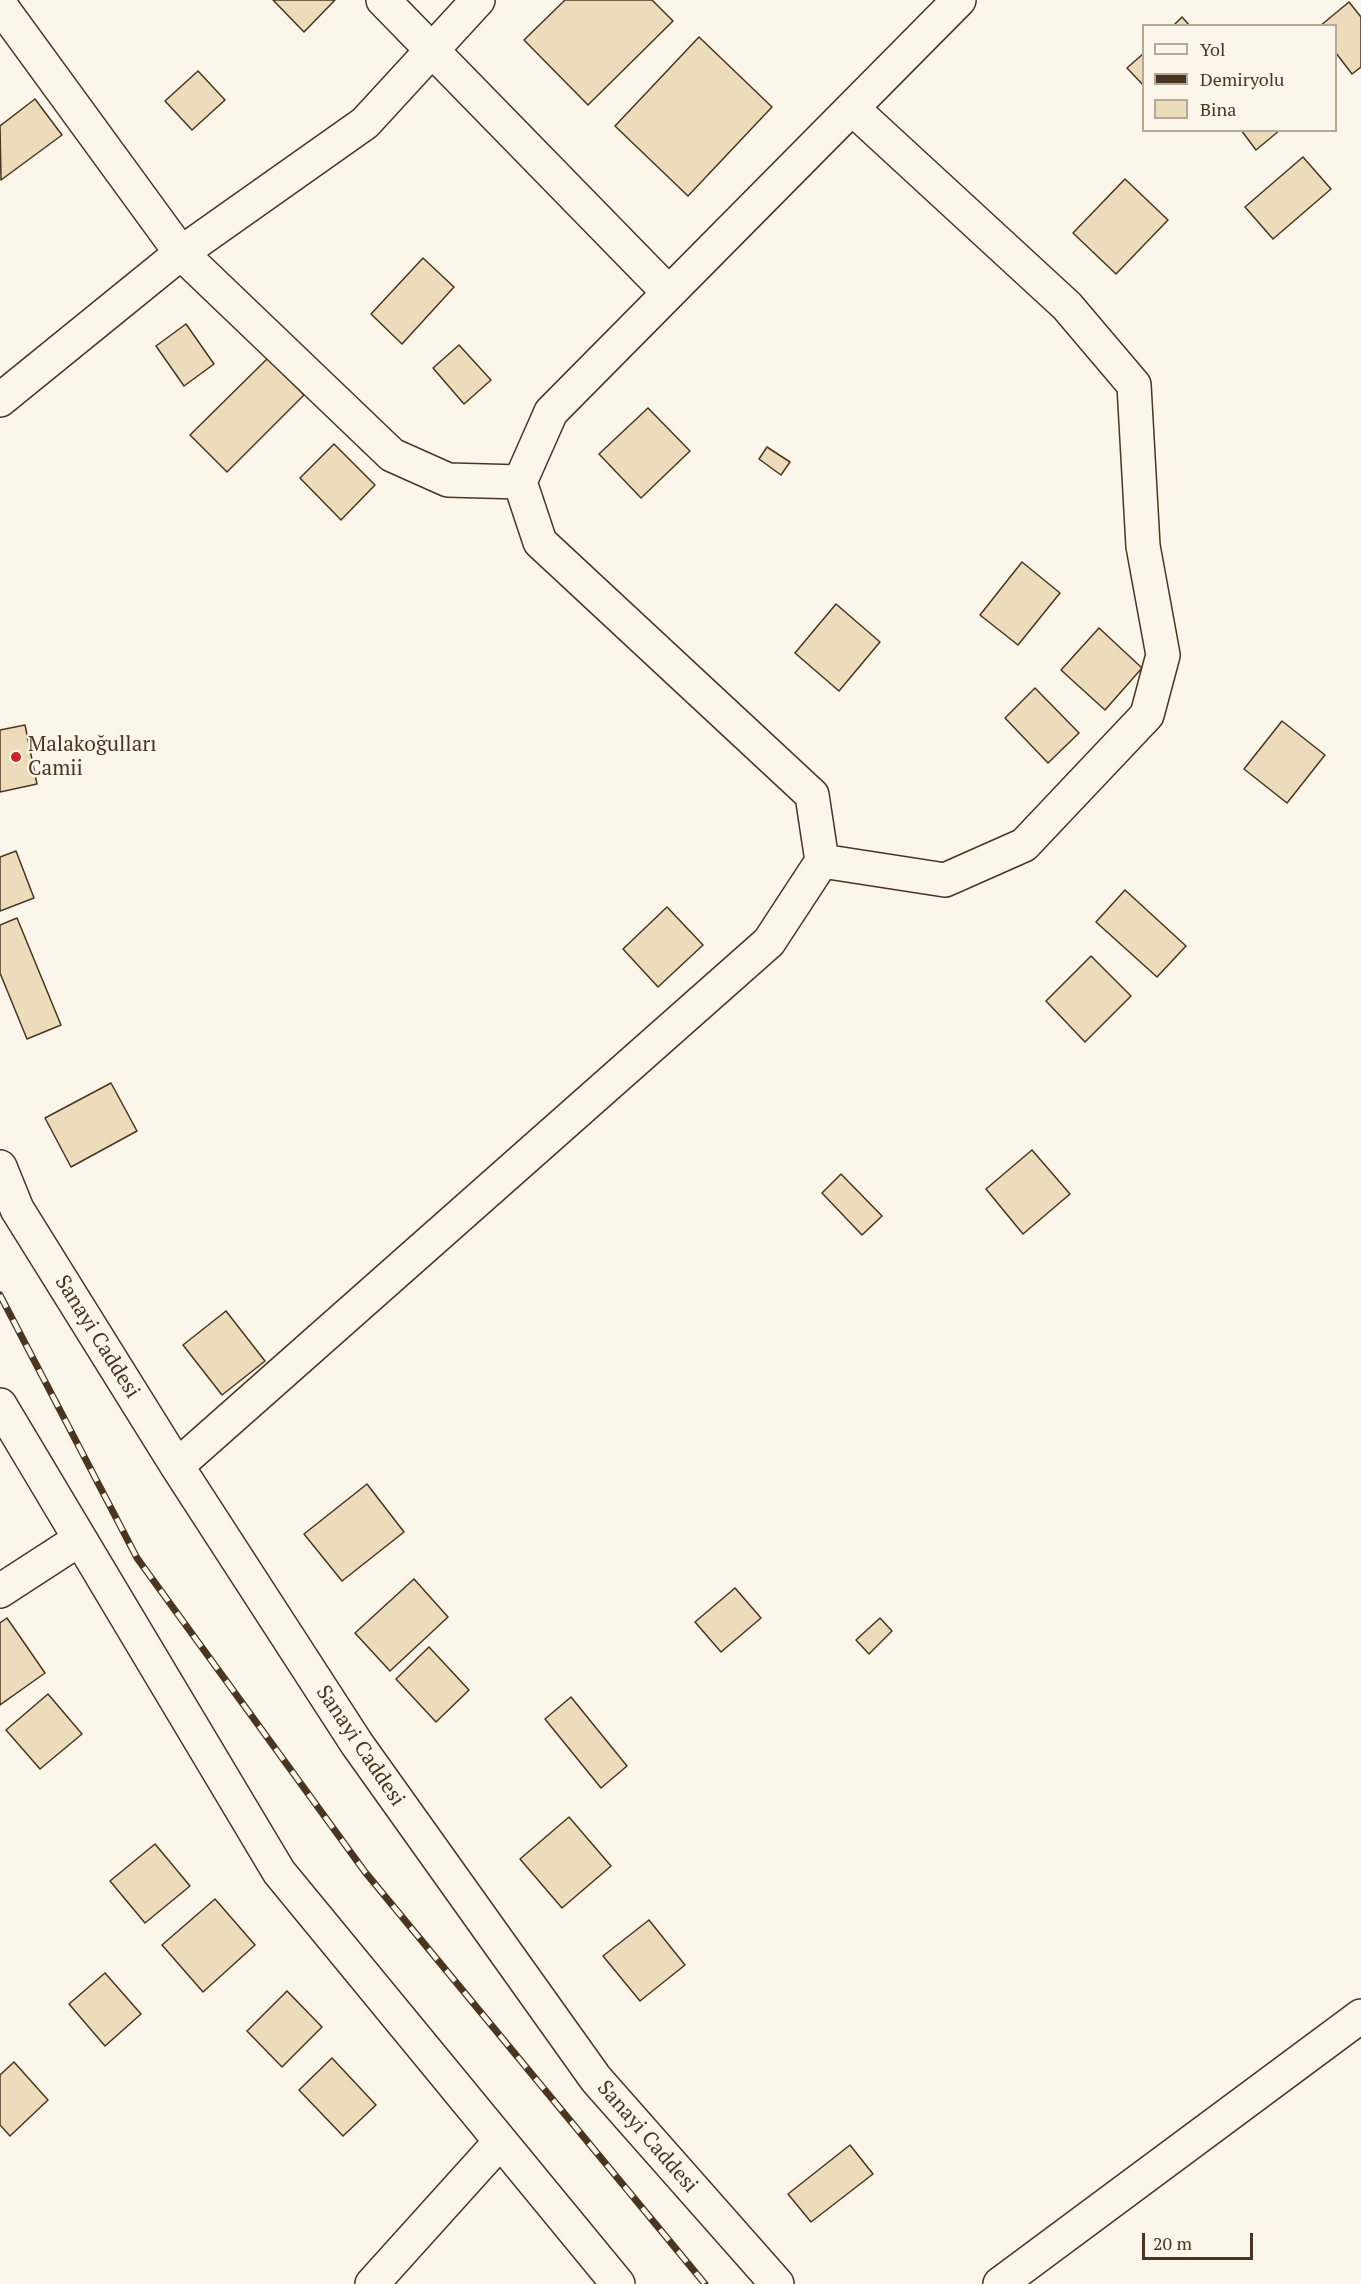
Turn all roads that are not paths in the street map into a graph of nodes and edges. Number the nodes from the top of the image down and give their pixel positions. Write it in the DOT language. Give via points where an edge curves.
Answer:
graph roads {
  1 [pos="383,0"];
  2 [pos="478,0"];
  3 [pos="959,0"];
  4 [pos="0,5"];
  5 [pos="431,51"];
  6 [pos="852,108"];
  7 [pos="181,253"];
  8 [pos="669,293"];
  9 [pos="0,400"];
  10 [pos="520,482"];
  11 [pos="822,861"];
  12 [pos="0,1167"];
  13 [pos="0,1405"];
  14 [pos="177,1466"];
  15 [pos="80,1539"];
  16 [pos="0,1592"];
  17 [pos="1361,2016"];
  18 [pos="500,2142"];
  19 [pos="372,2284"];
  20 [pos="618,2284"];
  21 [pos="777,2284"];
  22 [pos="1000,2284"];
  1 -- 5 [label="street"];
  2 -- 5 [label="street"];
  3 -- 6 [label="street"];
  4 -- 7 [label="street"];
  5 -- 7 [label="street" via="365,123"];
  5 -- 8 [label="street"];
  6 -- 8 [label="street"];
  6 -- 11 [label="street" via="1067,306 1134,385 1143,546 1163,655 1147,715 1024,845 945,880"];
  7 -- 9 [label="street"];
  7 -- 10 [label="street" via="392,455 448,480"];
  8 -- 10 [label="street" via="551,412"];
  10 -- 11 [label="street" via="540,542 812,795"];
  11 -- 14 [label="street" via="768,942"];
  12 -- 14 [label="street, Sanayi Caddesi" via="17,1209"];
  13 -- 15 [label="street"];
  14 -- 21 [label="street, Sanayi Caddesi" via="357,1744 596,2079"];
  15 -- 16 [label="street"];
  15 -- 18 [label="street" via="279,1872"];
  17 -- 22 [label="street"];
  18 -- 19 [label="street"];
  18 -- 20 [label="street"];
}
